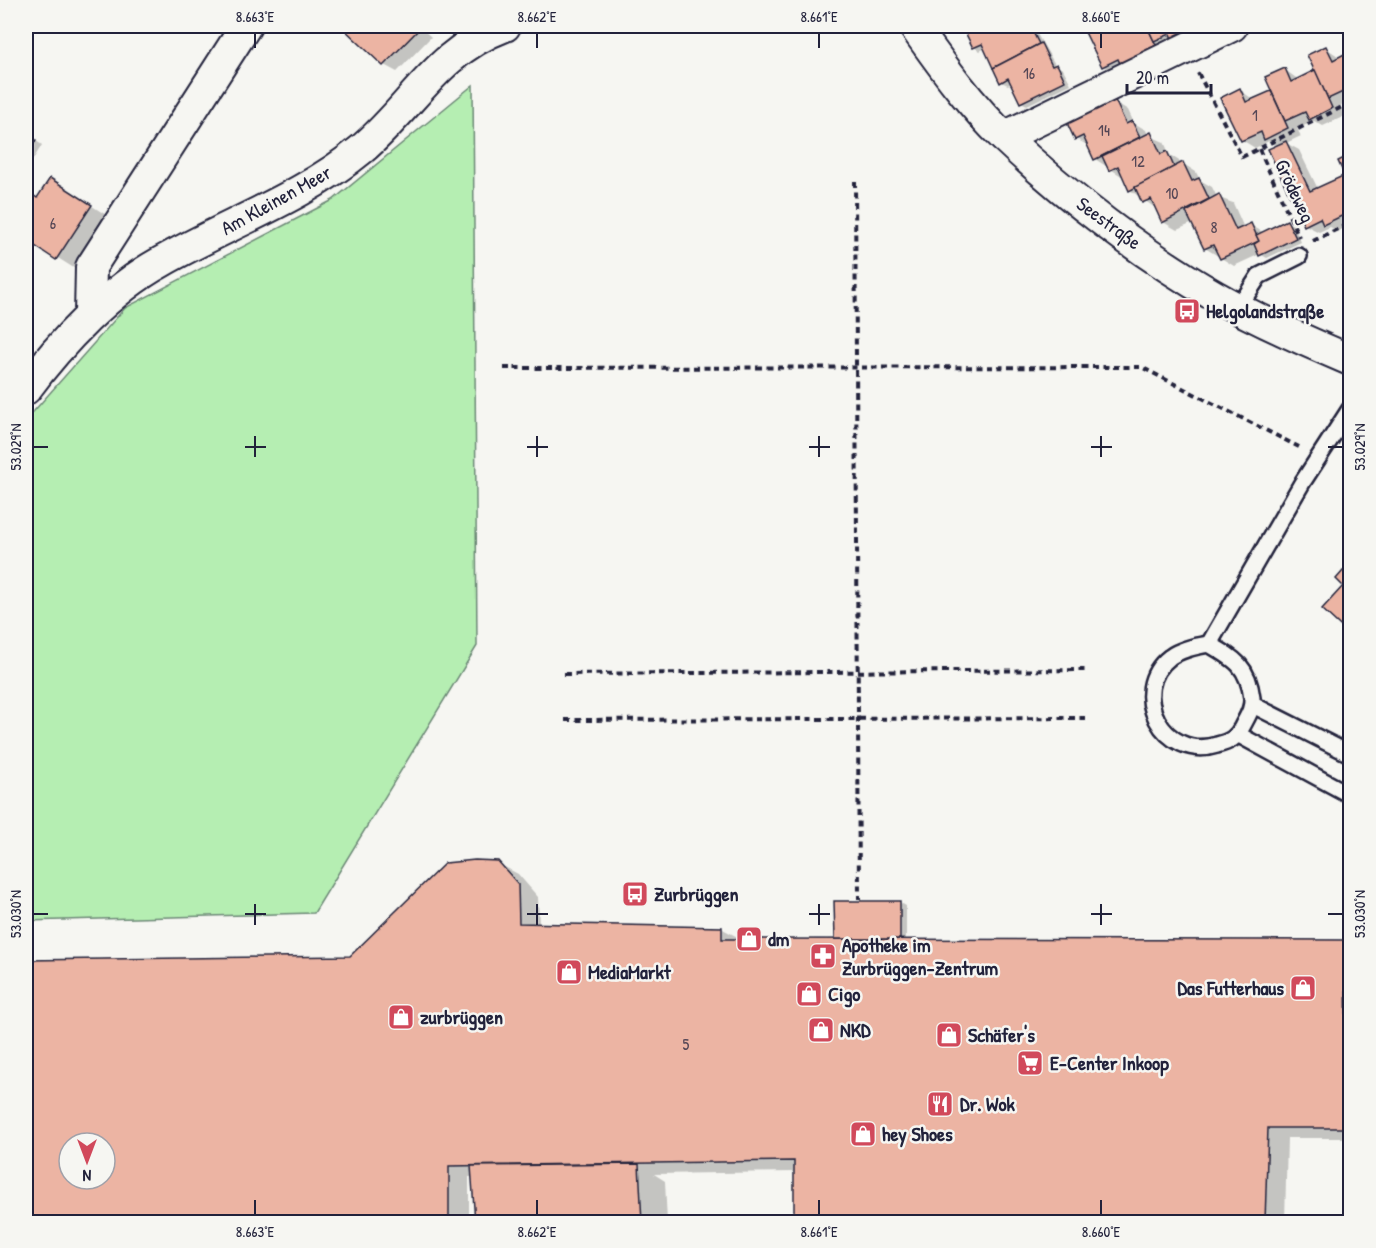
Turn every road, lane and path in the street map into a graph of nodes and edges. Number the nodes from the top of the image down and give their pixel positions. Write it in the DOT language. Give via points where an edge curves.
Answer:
graph roads {
  1 [pos="505,26"];
  2 [pos="914,26"];
  3 [pos="1232,26"];
  4 [pos="238,37"];
  5 [pos="1185,48"];
  6 [pos="1350,103"];
  7 [pos="1004,137"];
  8 [pos="1258,149"];
  9 [pos="855,181"];
  10 [pos="1350,223"];
  11 [pos="1301,251"];
  12 [pos="1238,308"];
  13 [pos="90,315"];
  14 [pos="1350,360"];
  15 [pos="856,367"];
  16 [pos="504,368"];
  17 [pos="26,389"];
  18 [pos="1350,409"];
  19 [pos="1302,447"];
  20 [pos="1209,644"];
  21 [pos="1085,670"];
  22 [pos="857,672"];
  23 [pos="564,674"];
  24 [pos="1253,705"];
  25 [pos="1085,718"];
  26 [pos="858,719"];
  27 [pos="565,720"];
  28 [pos="1239,735"];
  29 [pos="1350,754"];
  30 [pos="1350,795"];
  31 [pos="860,900"];
  1 -- 13 [label="street, Am Kleinen Meer" via="479,35 440,66 363,148 311,185 158,263"];
  2 -- 7 [label="street, Seestraße" via="945,69"];
  3 -- 5 [label="street"];
  4 -- 13 [label="street" via="91,267"];
  5 -- 7 [label="street"];
  5 -- 8 [label="path, Grödeweg" via="1242,157"];
  6 -- 8 [label="path, Grödeweg"];
  7 -- 12 [label="street, Seestraße" via="1098,218"];
  8 -- 11 [label="path, Grödeweg"];
  9 -- 15 [label="path"];
  10 -- 11 [label="path"];
  11 -- 12 [label="lane" via="1258,276"];
  12 -- 14 [label="street, Seestraße"];
  13 -- 17 [label="street, Am Kleinen Meer"];
  15 -- 16 [label="path"];
  15 -- 19 [label="path" via="1141,367 1295,447"];
  15 -- 22 [label="path"];
  18 -- 20 [label="lane" via="1302,483"];
  20 -- 24 [label="lane" via="1235,659 1250,679"];
  20 -- 28 [label="lane" via="1170,657 1158,670 1151,707 1162,731 1183,746 1205,749"];
  21 -- 22 [label="path"];
  22 -- 23 [label="path"];
  22 -- 26 [label="path"];
  24 -- 28 [label="lane"];
  24 -- 29 [label="lane"];
  25 -- 26 [label="path"];
  26 -- 27 [label="path"];
  26 -- 31 [label="path"];
  28 -- 30 [label="lane"];
}
